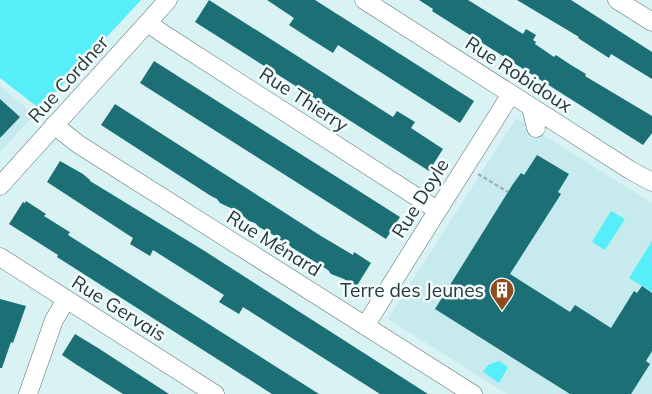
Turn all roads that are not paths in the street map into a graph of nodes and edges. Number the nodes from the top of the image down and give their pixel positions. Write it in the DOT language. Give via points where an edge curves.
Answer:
graph roads {
  1 [pos="168,0"];
  2 [pos="364,0"];
  3 [pos="617,0"];
  4 [pos="652,22"];
  5 [pos="148,23"];
  6 [pos="511,94"];
  7 [pos="531,107"];
  8 [pos="54,125"];
  9 [pos="536,128"];
  10 [pos="651,180"];
  11 [pos="0,186"];
  12 [pos="438,210"];
  13 [pos="0,257"];
  14 [pos="66,300"];
  15 [pos="365,326"];
  16 [pos="28,394"];
  17 [pos="215,394"];
  18 [pos="473,394"];
  1 -- 5 [label="street, Rue Cordner"];
  2 -- 6 [label="street, Rue Robidoux"];
  3 -- 4 [label="street"];
  5 -- 8 [label="street, Rue Cordner"];
  5 -- 12 [label="street, Rue Thierry"];
  6 -- 7 [label="street, Rue Robidoux"];
  6 -- 12 [label="street, Rue Doyle"];
  7 -- 9 [label="street"];
  7 -- 10 [label="street, Rue Robidoux"];
  8 -- 11 [label="street, Rue Cordner"];
  8 -- 15 [label="street, Rue Ménard" via="78,144"];
  12 -- 15 [label="street, Rue Doyle"];
  13 -- 14 [label="street, Rue Gervais"];
  14 -- 16 [label="street" via="56,314"];
  14 -- 17 [label="street, Rue Gervais"];
  15 -- 18 [label="street, Rue Ménard"];
}
